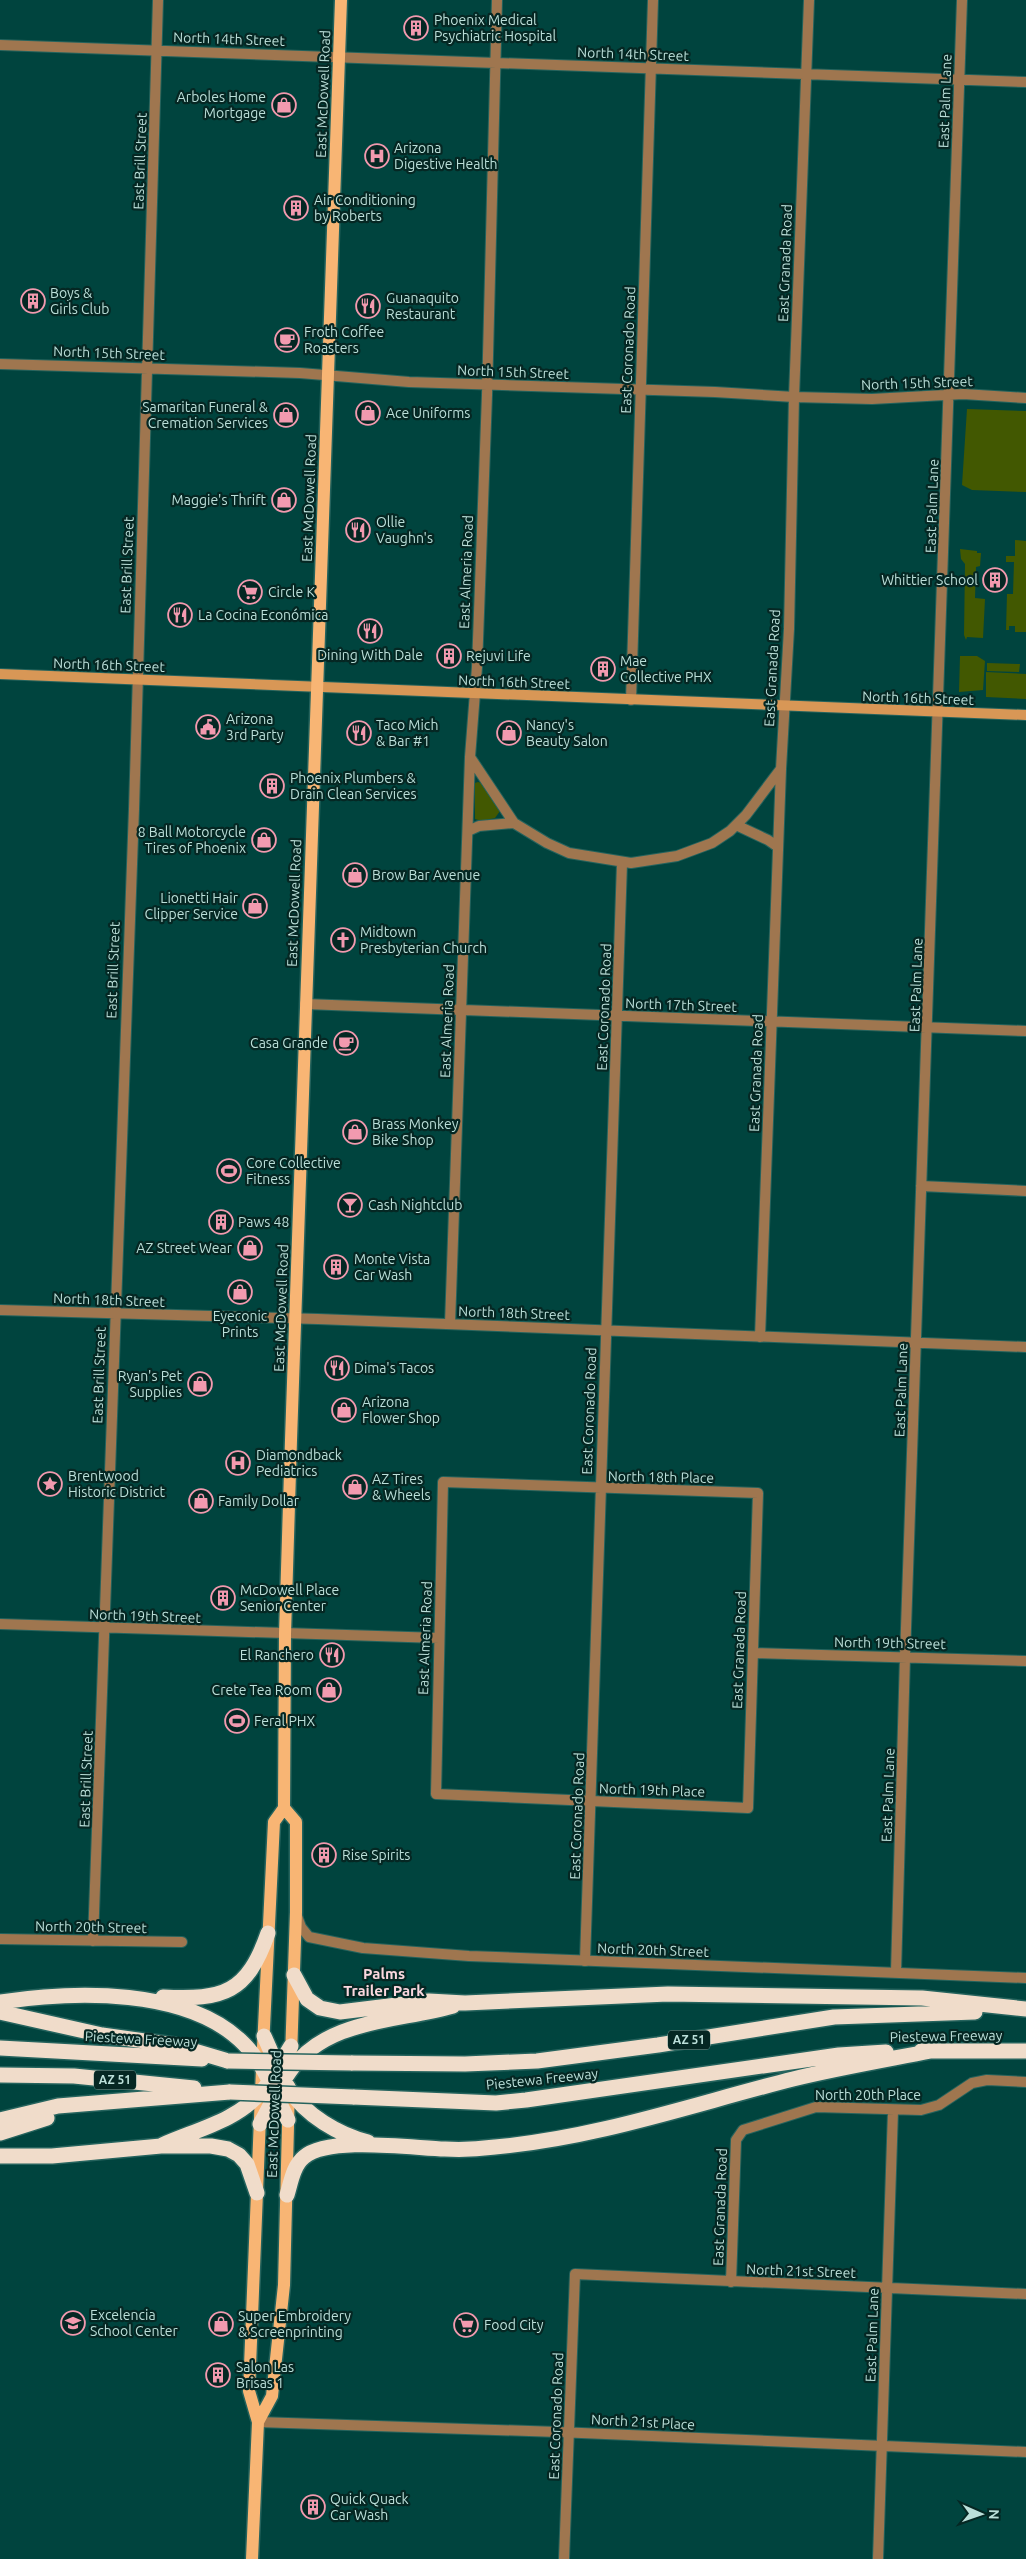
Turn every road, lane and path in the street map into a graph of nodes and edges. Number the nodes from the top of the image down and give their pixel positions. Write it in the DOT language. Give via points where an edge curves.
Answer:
graph roads {
  1 [pos="158,0"];
  2 [pos="341,0"];
  3 [pos="497,0"];
  4 [pos="653,0"];
  5 [pos="809,0"];
  6 [pos="962,0"];
  7 [pos="0,45"];
  8 [pos="157,50"];
  9 [pos="339,57"];
  10 [pos="494,63"];
  11 [pos="651,69"];
  12 [pos="806,74"];
  13 [pos="960,80"];
  14 [pos="1026,82"];
  15 [pos="0,364"];
  16 [pos="147,368"];
  17 [pos="328,375"];
  18 [pos="487,384"];
  19 [pos="641,390"];
  20 [pos="949,394"];
  21 [pos="794,397"];
  22 [pos="1026,398"];
  23 [pos="0,674"];
  24 [pos="138,680"];
  25 [pos="317,687"];
  26 [pos="475,694"];
  27 [pos="631,700"];
  28 [pos="785,707"];
  29 [pos="939,712"];
  30 [pos="1026,715"];
  31 [pos="470,757"];
  32 [pos="781,769"];
  33 [pos="514,822"];
  34 [pos="736,825"];
  35 [pos="468,831"];
  36 [pos="778,847"];
  37 [pos="622,863"];
  38 [pos="306,1004"];
  39 [pos="462,1010"];
  40 [pos="618,1016"];
  41 [pos="772,1022"];
  42 [pos="928,1027"];
  43 [pos="1026,1031"];
  44 [pos="921,1186"];
  45 [pos="1026,1191"];
  46 [pos="0,1310"];
  47 [pos="115,1314"];
  48 [pos="295,1319"];
  49 [pos="450,1324"];
  50 [pos="606,1331"];
  51 [pos="760,1337"];
  52 [pos="917,1343"];
  53 [pos="1026,1347"];
  54 [pos="443,1482"];
  55 [pos="600,1489"];
  56 [pos="758,1493"];
  57 [pos="0,1624"];
  58 [pos="105,1628"];
  59 [pos="285,1634"];
  60 [pos="439,1638"];
  61 [pos="753,1652"];
  62 [pos="905,1657"];
  63 [pos="1026,1661"];
  64 [pos="436,1794"];
  65 [pos="591,1802"];
  66 [pos="284,1808"];
  67 [pos="748,1808"];
  68 [pos="296,1912"];
  69 [pos="268,1933"];
  70 [pos="0,1939"];
  71 [pos="93,1941"];
  72 [pos="182,1942"];
  73 [pos="585,1961"];
  74 [pos="896,1972"];
  75 [pos="294,1975"];
  76 [pos="1026,1978"];
  77 [pos="132,1999"];
  78 [pos="0,2002"];
  79 [pos="464,2003"];
  80 [pos="1026,2010"];
  81 [pos="0,2012"];
  82 [pos="65,2026"];
  83 [pos="264,2036"];
  84 [pos="291,2046"];
  85 [pos="0,2048"];
  86 [pos="931,2050"];
  87 [pos="1026,2051"];
  88 [pos="91,2052"];
  89 [pos="0,2056"];
  90 [pos="228,2060"];
  91 [pos="0,2075"];
  92 [pos="276,2080"];
  93 [pos="1026,2082"];
  94 [pos="230,2092"];
  95 [pos="134,2099"];
  96 [pos="894,2111"];
  97 [pos="0,2120"];
  98 [pos="288,2120"];
  99 [pos="260,2124"];
  100 [pos="0,2132"];
  101 [pos="738,2134"];
  102 [pos="385,2145"];
  103 [pos="161,2146"];
  104 [pos="0,2156"];
  105 [pos="257,2194"];
  106 [pos="287,2194"];
  107 [pos="575,2274"];
  108 [pos="731,2282"];
  109 [pos="887,2289"];
  110 [pos="1026,2294"];
  111 [pos="258,2422"];
  112 [pos="569,2432"];
  113 [pos="882,2447"];
  114 [pos="1026,2452"];
  115 [pos="252,2559"];
  116 [pos="564,2559"];
  117 [pos="878,2559"];
  1 -- 8 [label="street, East Brill Street"];
  2 -- 9 [label="main road, East McDowell Road"];
  3 -- 10 [label="street, East Almeria Road"];
  4 -- 11 [label="street, East Coronado Road"];
  5 -- 12 [label="street, East Granada Road"];
  6 -- 13 [label="street, East Palm Lane"];
  7 -- 8 [label="street, North 14th Street"];
  8 -- 9 [label="street, North 14th Street"];
  8 -- 16 [label="street, East Brill Street"];
  9 -- 10 [label="street, North 14th Street"];
  9 -- 17 [label="main road, East McDowell Road"];
  10 -- 11 [label="street, North 14th Street"];
  10 -- 18 [label="street, East Almeria Road"];
  11 -- 12 [label="street, North 14th Street"];
  11 -- 19 [label="street, East Coronado Road"];
  12 -- 13 [label="street, North 14th Street"];
  12 -- 21 [label="street, East Granada Road"];
  13 -- 14 [label="street, North 14th Street"];
  13 -- 20 [label="street, East Palm Lane"];
  15 -- 16 [label="street, North 15th Street"];
  16 -- 17 [label="street, North 15th Street"];
  16 -- 24 [label="street, East Brill Street"];
  17 -- 18 [label="street, North 15th Street"];
  17 -- 25 [label="main road, East McDowell Road"];
  18 -- 19 [label="street, North 15th Street"];
  18 -- 26 [label="street, East Almeria Road"];
  19 -- 21 [label="street, North 15th Street"];
  19 -- 27 [label="street, East Coronado Road"];
  20 -- 21 [label="street, North 15th Street" via="872,399"];
  20 -- 22 [label="street, North 15th Street"];
  20 -- 29 [label="street, East Palm Lane"];
  21 -- 28 [label="street, East Granada Road"];
  23 -- 24 [label="main road, North 16th Street"];
  24 -- 25 [label="main road, North 16th Street"];
  24 -- 47 [label="street, East Brill Street"];
  25 -- 26 [label="main road, North 16th Street"];
  25 -- 38 [label="main road, East McDowell Road"];
  26 -- 27 [label="main road, North 16th Street"];
  26 -- 31 [label="street, East Almeria Road"];
  27 -- 28 [label="main road, North 16th Street"];
  28 -- 29 [label="main road, North 16th Street"];
  28 -- 32 [label="street, East Granada Road"];
  29 -- 30 [label="main road, North 16th Street"];
  29 -- 42 [label="street, East Palm Lane"];
  31 -- 33 [label="street"];
  31 -- 35 [label="street, East Almeria Road"];
  32 -- 34 [label="street" via="759,801"];
  32 -- 36 [label="street, East Granada Road"];
  33 -- 35 [label="street" via="480,826"];
  33 -- 37 [label="street" via="569,853"];
  34 -- 36 [label="street"];
  34 -- 37 [label="street" via="693,852 657,861"];
  35 -- 39 [label="street, East Almeria Road"];
  36 -- 41 [label="street, East Granada Road"];
  37 -- 40 [label="street, East Coronado Road"];
  38 -- 39 [label="street, North 17th Street"];
  38 -- 48 [label="main road, East McDowell Road"];
  39 -- 40 [label="street, North 17th Street"];
  39 -- 49 [label="street, East Almeria Road"];
  40 -- 41 [label="street, North 17th Street"];
  40 -- 50 [label="street, East Coronado Road"];
  41 -- 42 [label="street, North 17th Street"];
  41 -- 51 [label="street, East Granada Road"];
  42 -- 43 [label="street, North 17th Street"];
  42 -- 44 [label="street, East Palm Lane"];
  44 -- 45 [label="street"];
  44 -- 52 [label="street, East Palm Lane"];
  46 -- 47 [label="street, North 18th Street"];
  47 -- 48 [label="street, North 18th Street"];
  47 -- 58 [label="street, East Brill Street"];
  48 -- 49 [label="street, North 18th Street"];
  48 -- 59 [label="main road, East McDowell Road"];
  49 -- 50 [label="street, North 18th Street"];
  50 -- 51 [label="street, North 18th Street"];
  50 -- 55 [label="street, East Coronado Road"];
  51 -- 52 [label="street, North 18th Street"];
  52 -- 53 [label="street, North 18th Street"];
  52 -- 62 [label="street, East Palm Lane"];
  54 -- 55 [label="street, North 18th Place"];
  54 -- 60 [label="street, East Almeria Road"];
  55 -- 56 [label="street, North 18th Place"];
  55 -- 65 [label="street, East Coronado Road"];
  56 -- 61 [label="street, East Granada Road"];
  57 -- 58 [label="street, North 19th Street"];
  58 -- 59 [label="street, North 19th Street"];
  58 -- 71 [label="street, East Brill Street"];
  59 -- 60 [label="street, North 19th Street"];
  59 -- 66 [label="main road, East McDowell Road"];
  60 -- 64 [label="street, East Almeria Road"];
  61 -- 62 [label="street, North 19th Street"];
  61 -- 67 [label="street, East Granada Road"];
  62 -- 63 [label="street, North 19th Street"];
  62 -- 74 [label="street, East Palm Lane"];
  64 -- 65 [label="street, North 19th Place"];
  65 -- 67 [label="street, North 19th Place"];
  65 -- 73 [label="street, East Coronado Road"];
  66 -- 68 [label="main road, East McDowell Road" via="296,1822"];
  66 -- 69 [label="main road, East McDowell Road" via="274,1822"];
  68 -- 73 [label="street, North 20th Street" via="309,1937 351,1947"];
  68 -- 75 [label="main road, East McDowell Road"];
  69 -- 77 [label="highway" via="254,1966 228,1991 215,1996"];
  69 -- 83 [label="main road, East McDowell Road"];
  70 -- 71 [label="street, North 20th Street"];
  71 -- 72 [label="street, North 20th Street"];
  73 -- 74 [label="street, North 20th Street"];
  74 -- 76 [label="street, North 20th Street"];
  75 -- 79 [label="highway" via="307,1999 328,2011 357,2012 429,2001"];
  75 -- 84 [label="main road, East McDowell Road"];
  77 -- 78 [label="highway" via="47,1996"];
  77 -- 92 [label="highway" via="174,2006 215,2022 245,2045"];
  78 -- 82 [label="highway"];
  79 -- 80 [label="highway" via="668,1994 822,1995 922,1998"];
  79 -- 92 [label="highway" via="343,2031 305,2054"];
  80 -- 90 [label="highway, Piestewa Freeway / AZ 51, bridge" via="834,2017 658,2046 538,2061 465,2064"];
  81 -- 82 [label="highway"];
  82 -- 90 [label="highway" via="102,2035 174,2045"];
  83 -- 92 [label="highway"];
  84 -- 92 [label="highway"];
  85 -- 88 [label="highway, Piestewa Freeway / AZ 51"];
  86 -- 87 [label="highway, Piestewa Freeway / AZ 51"];
  86 -- 94 [label="highway, Piestewa Freeway / AZ 51, bridge" via="839,2056 496,2102"];
  86 -- 102 [label="highway" via="796,2078 662,2115 544,2142 448,2149"];
  88 -- 89 [label="highway"];
  88 -- 90 [label="highway, Piestewa Freeway / AZ 51"];
  91 -- 94 [label="highway, Piestewa Freeway / AZ 51" via="74,2076"];
  92 -- 98 [label="highway"];
  92 -- 99 [label="highway"];
  92 -- 102 [label="highway" via="328,2125 354,2138"];
  92 -- 103 [label="highway" via="243,2109"];
  93 -- 96 [label="street, North 20th Place" via="987,2080 972,2083 939,2105 921,2110"];
  94 -- 95 [label="highway"];
  95 -- 97 [label="highway" via="58,2106"];
  95 -- 100 [label="highway"];
  96 -- 101 [label="street, North 20th Place" via="816,2107"];
  96 -- 109 [label="street, East Palm Lane"];
  98 -- 106 [label="main road, East McDowell Road"];
  99 -- 105 [label="main road, East McDowell Road"];
  101 -- 108 [label="street, East Granada Road"];
  102 -- 106 [label="highway" via="331,2146 311,2153 295,2168"];
  103 -- 104 [label="highway" via="52,2156"];
  103 -- 105 [label="highway" via="228,2149 240,2155 247,2164"];
  105 -- 111 [label="main road, East McDowell Road" via="249,2391"];
  106 -- 111 [label="main road, East McDowell Road" via="284,2285 272,2396"];
  107 -- 108 [label="street, North 21st Street"];
  107 -- 112 [label="street, East Coronado Road"];
  108 -- 109 [label="street, North 21st Street"];
  109 -- 110 [label="street, North 21st Street"];
  109 -- 113 [label="street, East Palm Lane"];
  111 -- 112 [label="street, North 21st Place"];
  111 -- 115 [label="main road, East McDowell Road"];
  112 -- 113 [label="street, North 21st Place"];
  112 -- 116 [label="street, East Coronado Road"];
  113 -- 114 [label="street, North 21st Place"];
  113 -- 117 [label="street, East Palm Lane"];
}
